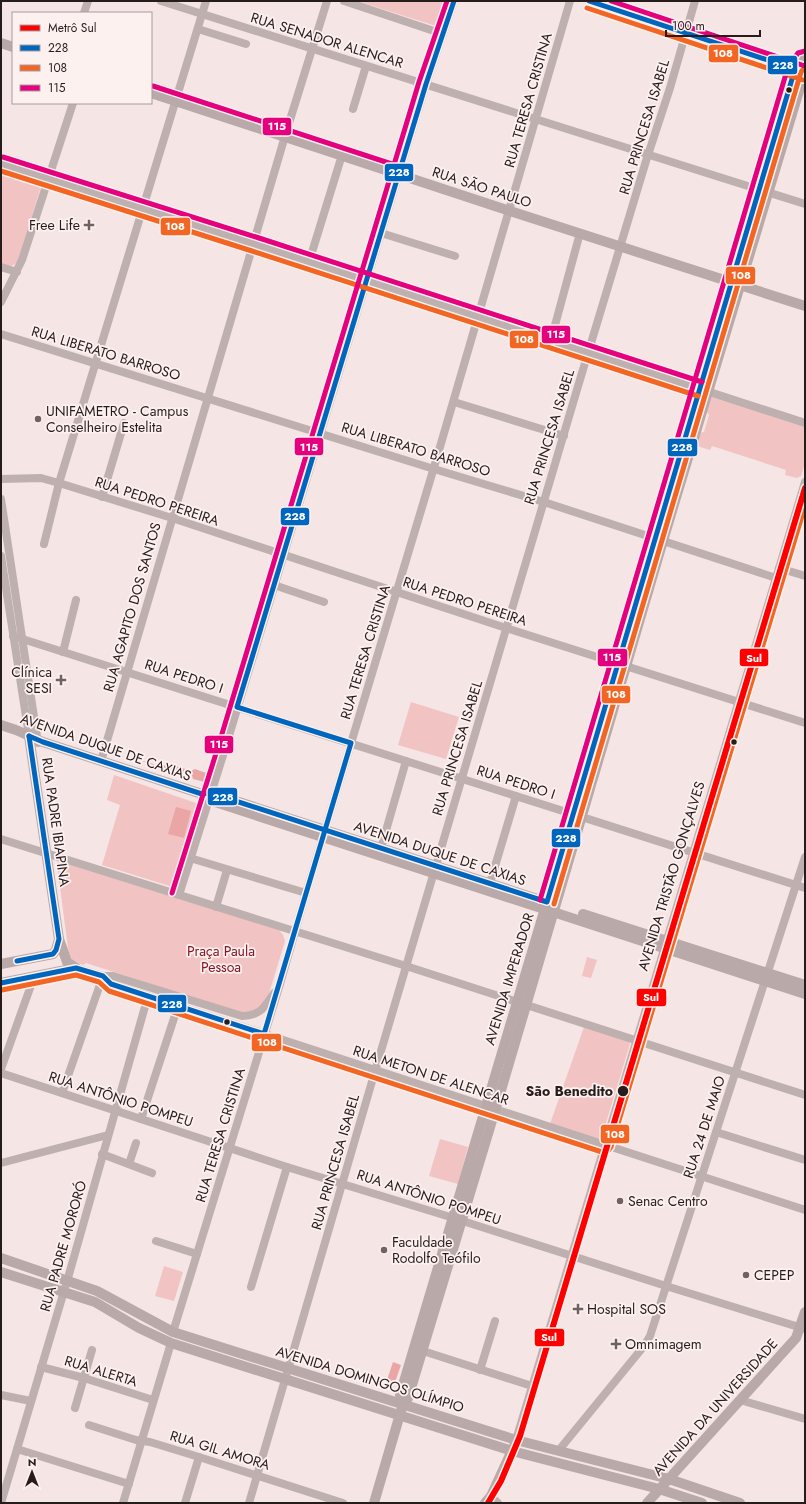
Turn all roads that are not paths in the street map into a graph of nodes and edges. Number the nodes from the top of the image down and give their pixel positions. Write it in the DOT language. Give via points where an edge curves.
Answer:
graph roads {
  1 [pos="88,1"];
  2 [pos="161,1"];
  3 [pos="206,1"];
  4 [pos="327,1"];
  5 [pos="344,1"];
  6 [pos="454,1"];
  7 [pos="570,1"];
  8 [pos="589,1"];
  9 [pos="696,1"];
  10 [pos="84,12"];
  11 [pos="202,14"];
  12 [pos="198,29"];
  13 [pos="443,34"];
  14 [pos="685,34"];
  15 [pos="1,43"];
  16 [pos="246,44"];
  17 [pos="12,47"];
  18 [pos="312,49"];
  19 [pos="804,57"];
  20 [pos="366,66"];
  21 [pos="802,71"];
  22 [pos="426,84"];
  23 [pos="152,92"];
  24 [pos="176,101"];
  25 [pos="73,104"];
  26 [pos="353,109"];
  27 [pos="535,119"];
  28 [pos="285,136"];
  29 [pos="342,155"];
  30 [pos="648,155"];
  31 [pos="1,164"];
  32 [pos="399,174"];
  33 [pos="48,179"];
  34 [pos="764,191"];
  35 [pos="805,204"];
  36 [pos="144,209"];
  37 [pos="510,211"];
  38 [pos="580,233"];
  39 [pos="386,234"];
  40 [pos="254,244"];
  41 [pos="620,246"];
  42 [pos="455,256"];
  43 [pos="309,262"];
  44 [pos="1,267"];
  45 [pos="17,272"];
  46 [pos="366,281"];
  47 [pos="736,283"];
  48 [pos="1,302"];
  49 [pos="805,306"];
  50 [pos="479,317"];
  51 [pos="1,334"];
  52 [pos="550,340"];
  53 [pos="588,352"];
  54 [pos="96,363"];
  55 [pos="704,390"];
  56 [pos="208,399"];
  57 [pos="454,402"];
  58 [pos="124,423"];
  59 [pos="805,423"];
  60 [pos="320,433"];
  61 [pos="564,436"];
  62 [pos="434,469"];
  63 [pos="1,479"];
  64 [pos="805,482"];
  65 [pos="59,483"];
  66 [pos="102,497"];
  67 [pos="1,499"];
  68 [pos="543,502"];
  69 [pos="172,518"];
  70 [pos="659,539"];
  71 [pos="44,544"];
  72 [pos="283,555"];
  73 [pos="1,556"];
  74 [pos="779,568"];
  75 [pos="805,576"];
  76 [pos="776,578"];
  77 [pos="274,585"];
  78 [pos="396,592"];
  79 [pos="76,600"];
  80 [pos="324,602"];
  81 [pos="506,628"];
  82 [pos="17,637"];
  83 [pos="63,652"];
  84 [pos="622,665"];
  85 [pos="126,672"];
  86 [pos="738,702"];
  87 [pos="237,707"];
  88 [pos="805,723"];
  89 [pos="1,725"];
  90 [pos="1,732"];
  91 [pos="33,740"];
  92 [pos="351,743"];
  93 [pos="406,761"];
  94 [pos="101,762"];
  95 [pos="462,778"];
  96 [pos="207,796"];
  97 [pos="516,796"];
  98 [pos="577,816"];
  99 [pos="324,834"];
  100 [pos="1,838"];
  101 [pos="381,848"];
  102 [pos="692,852"];
  103 [pos="46,853"];
  104 [pos="805,857"];
  105 [pos="190,858"];
  106 [pos="435,869"];
  107 [pos="227,870"];
  108 [pos="490,883"];
  109 [pos="796,885"];
  110 [pos="805,888"];
  111 [pos="306,893"];
  112 [pos="179,895"];
  113 [pos="216,907"];
  114 [pos="550,907"];
  115 [pos="295,931"];
  116 [pos="59,939"];
  117 [pos="665,944"];
  118 [pos="1,964"];
  119 [pos="406,966"];
  120 [pos="76,968"];
  121 [pos="103,976"];
  122 [pos="34,977"];
  123 [pos="766,977"];
  124 [pos="1,983"];
  125 [pos="805,985"];
  126 [pos="279,988"];
  127 [pos="805,994"];
  128 [pos="148,996"];
  129 [pos="521,1003"];
  130 [pos="178,1006"];
  131 [pos="264,1034"];
  132 [pos="636,1040"];
  133 [pos="1,1069"];
  134 [pos="375,1071"];
  135 [pos="735,1072"];
  136 [pos="1,1073"];
  137 [pos="62,1093"];
  138 [pos="805,1095"];
  139 [pos="485,1106"];
  140 [pos="496,1110"];
  141 [pos="115,1111"];
  142 [pos="141,1119"];
  143 [pos="716,1132"];
  144 [pos="108,1135"];
  145 [pos="136,1143"];
  146 [pos="604,1145"];
  147 [pos="230,1148"];
  148 [pos="102,1154"];
  149 [pos="805,1160"];
  150 [pos="1,1163"];
  151 [pos="129,1164"];
  152 [pos="287,1166"];
  153 [pos="152,1173"];
  154 [pos="701,1177"];
  155 [pos="343,1183"];
  156 [pos="805,1210"];
  157 [pos="457,1220"];
  158 [pos="156,1241"];
  159 [pos="197,1254"];
  160 [pos="571,1256"];
  161 [pos="1,1258"];
  162 [pos="1,1272"];
  163 [pos="67,1280"];
  164 [pos="666,1286"];
  165 [pos="251,1287"];
  166 [pos="64,1292"];
  167 [pos="805,1312"];
  168 [pos="495,1321"];
  169 [pos="803,1330"];
  170 [pos="173,1332"];
  171 [pos="171,1343"];
  172 [pos="92,1350"];
  173 [pos="423,1351"];
  174 [pos="41,1367"];
  175 [pos="289,1368"];
  176 [pos="480,1370"];
  177 [pos="84,1378"];
  178 [pos="285,1379"];
  179 [pos="532,1386"];
  180 [pos="1,1395"];
  181 [pos="153,1400"];
  182 [pos="740,1400"];
  183 [pos="31,1401"];
  184 [pos="403,1404"];
  185 [pos="75,1408"];
  186 [pos="399,1416"];
  187 [pos="805,1420"];
  188 [pos="89,1425"];
  189 [pos="516,1440"];
  190 [pos="141,1442"];
  191 [pos="17,1449"];
  192 [pos="559,1450"];
  193 [pos="512,1451"];
  194 [pos="199,1457"];
  195 [pos="257,1476"];
  196 [pos="669,1479"];
  197 [pos="129,1484"];
  198 [pos="659,1489"];
  199 [pos="492,1501"];
  200 [pos="1,1502"];
  201 [pos="123,1503"];
  202 [pos="185,1503"];
  203 [pos="249,1503"];
  204 [pos="343,1503"];
  205 [pos="374,1503"];
  206 [pos="647,1503"];
  207 [pos="702,1503"];
  208 [pos="740,1503"];
  1 -- 10 [label="street"];
  2 -- 11 [label="street, RUA SENADOR ALENCAR"];
  3 -- 11 [label="street"];
  4 -- 18 [label="street, RUA AGAPITO DOS SANTOS"];
  5 -- 13 [label="street"];
  6 -- 13 [label="street"];
  7 -- 27 [label="street, RUA TERESA CRISTINA"];
  8 -- 14 [label="street"];
  9 -- 14 [label="street, RUA PRINCESA ISABEL"];
  11 -- 12 [label="street"];
  11 -- 18 [label="street, RUA SENADOR ALENCAR"];
  12 -- 16 [label="street"];
  12 -- 24 [label="street"];
  13 -- 22 [label="street"];
  14 -- 21 [label="street"];
  14 -- 30 [label="street, RUA PRINCESA ISABEL"];
  15 -- 17 [label="main road"];
  18 -- 20 [label="street, RUA SENADOR ALENCAR"];
  18 -- 28 [label="street, RUA AGAPITO DOS SANTOS"];
  19 -- 21 [label="main road, AVENIDA IMPERADOR"];
  20 -- 22 [label="street, RUA SENADOR ALENCAR"];
  20 -- 26 [label="street"];
  21 -- 34 [label="main road, AVENIDA IMPERADOR"];
  22 -- 27 [label="street, RUA SENADOR ALENCAR"];
  22 -- 32 [label="street"];
  23 -- 24 [label="main road, RUA SÃO PAULO"];
  24 -- 28 [label="main road, RUA SÃO PAULO"];
  24 -- 36 [label="street"];
  25 -- 33 [label="street"];
  27 -- 30 [label="street, RUA SENADOR ALENCAR"];
  27 -- 37 [label="street, RUA TERESA CRISTINA"];
  28 -- 29 [label="main road, RUA SÃO PAULO"];
  28 -- 40 [label="street, RUA AGAPITO DOS SANTOS"];
  29 -- 32 [label="main road, RUA SÃO PAULO"];
  29 -- 43 [label="street"];
  30 -- 34 [label="street, RUA SENADOR ALENCAR"];
  30 -- 41 [label="street, RUA PRINCESA ISABEL"];
  31 -- 33 [label="street"];
  32 -- 37 [label="main road, RUA SÃO PAULO"];
  32 -- 39 [label="street"];
  33 -- 36 [label="street"];
  33 -- 45 [label="street"];
  34 -- 35 [label="street, RUA SENADOR ALENCAR"];
  34 -- 47 [label="main road, AVENIDA IMPERADOR"];
  36 -- 40 [label="street"];
  36 -- 54 [label="street"];
  37 -- 38 [label="main road, RUA SÃO PAULO"];
  37 -- 50 [label="street, RUA TERESA CRISTINA"];
  38 -- 41 [label="main road, RUA SÃO PAULO"];
  38 -- 52 [label="street"];
  39 -- 42 [label="street"];
  39 -- 46 [label="street"];
  40 -- 43 [label="street"];
  40 -- 56 [label="street, RUA AGAPITO DOS SANTOS"];
  41 -- 47 [label="main road, RUA SÃO PAULO"];
  41 -- 53 [label="street, RUA PRINCESA ISABEL"];
  43 -- 46 [label="street"];
  44 -- 45 [label="street"];
  45 -- 48 [label="street"];
  46 -- 50 [label="street"];
  46 -- 60 [label="street"];
  47 -- 49 [label="main road, RUA SÃO PAULO"];
  47 -- 55 [label="main road, AVENIDA IMPERADOR"];
  50 -- 52 [label="street"];
  50 -- 57 [label="street, RUA TERESA CRISTINA"];
  51 -- 54 [label="street, RUA LIBERATO BARROSO"];
  52 -- 53 [label="street"];
  53 -- 55 [label="street"];
  53 -- 61 [label="street, RUA PRINCESA ISABEL"];
  54 -- 56 [label="street, RUA LIBERATO BARROSO"];
  54 -- 65 [label="street"];
  55 -- 59 [label="street"];
  55 -- 70 [label="main road, AVENIDA IMPERADOR"];
  56 -- 60 [label="street, RUA LIBERATO BARROSO"];
  56 -- 69 [label="street, RUA AGAPITO DOS SANTOS"];
  57 -- 61 [label="street"];
  57 -- 62 [label="street, RUA TERESA CRISTINA"];
  58 -- 66 [label="street"];
  60 -- 62 [label="street, RUA LIBERATO BARROSO"];
  60 -- 72 [label="street"];
  61 -- 68 [label="street, RUA PRINCESA ISABEL"];
  62 -- 68 [label="street, RUA LIBERATO BARROSO"];
  62 -- 78 [label="street, RUA TERESA CRISTINA"];
  63 -- 65 [label="street, RUA PEDRO PEREIRA" via="41,478"];
  64 -- 74 [label="street, AVENIDA TRISTÃO GONÇALVES"];
  65 -- 66 [label="street, RUA PEDRO PEREIRA"];
  65 -- 71 [label="street"];
  66 -- 69 [label="street, RUA PEDRO PEREIRA"];
  67 -- 82 [label="street, RUA PADRE IBIAPINA"];
  68 -- 70 [label="street, RUA LIBERATO BARROSO"];
  68 -- 81 [label="street, RUA PRINCESA ISABEL"];
  69 -- 72 [label="street, RUA PEDRO PEREIRA"];
  69 -- 85 [label="street, RUA AGAPITO DOS SANTOS"];
  70 -- 76 [label="street, RUA LIBERATO BARROSO"];
  70 -- 84 [label="main road, AVENIDA IMPERADOR" via="653,581"];
  72 -- 77 [label="street"];
  72 -- 78 [label="street, RUA PEDRO PEREIRA"];
  73 -- 82 [label="street, RUA PADRE IBIAPINA"];
  74 -- 75 [label="street"];
  74 -- 76 [label="street, AVENIDA TRISTÃO GONÇALVES"];
  76 -- 86 [label="street, AVENIDA TRISTÃO GONÇALVES"];
  77 -- 80 [label="street"];
  77 -- 87 [label="street"];
  78 -- 81 [label="street, RUA PEDRO PEREIRA"];
  78 -- 92 [label="street, RUA TERESA CRISTINA"];
  79 -- 83 [label="street"];
  81 -- 84 [label="street, RUA PEDRO PEREIRA"];
  81 -- 95 [label="street, RUA PRINCESA ISABEL"];
  82 -- 83 [label="street, RUA PEDRO I"];
  82 -- 91 [label="street, RUA PADRE IBIAPINA"];
  83 -- 85 [label="street, RUA PEDRO I"];
  84 -- 86 [label="street, RUA PEDRO PEREIRA"];
  84 -- 98 [label="main road, AVENIDA IMPERADOR"];
  85 -- 87 [label="street, RUA PEDRO I"];
  85 -- 94 [label="street, RUA AGAPITO DOS SANTOS"];
  86 -- 88 [label="street, RUA PEDRO PEREIRA"];
  86 -- 102 [label="street, AVENIDA TRISTÃO GONÇALVES"];
  87 -- 92 [label="street, RUA PEDRO I"];
  87 -- 96 [label="street"];
  89 -- 91 [label="main road, AVENIDA DUQUE DE CAXIAS"];
  90 -- 91 [label="main road, AVENIDA DUQUE DE CAXIAS"];
  91 -- 94 [label="main road, AVENIDA DUQUE DE CAXIAS"];
  91 -- 103 [label="main road, RUA PADRE IBIAPINA"];
  92 -- 93 [label="street, RUA PEDRO I"];
  92 -- 99 [label="street, RUA TERESA CRISTINA"];
  93 -- 95 [label="street, RUA PEDRO I"];
  93 -- 101 [label="street"];
  94 -- 96 [label="main road, AVENIDA DUQUE DE CAXIAS"];
  95 -- 97 [label="street, RUA PEDRO I"];
  95 -- 106 [label="street, RUA PRINCESA ISABEL"];
  96 -- 99 [label="main road, AVENIDA DUQUE DE CAXIAS"];
  96 -- 105 [label="street"];
  97 -- 98 [label="street, RUA PEDRO I"];
  97 -- 108 [label="street"];
  98 -- 102 [label="street, RUA PEDRO I"];
  98 -- 114 [label="main road, AVENIDA IMPERADOR"];
  99 -- 101 [label="main road, AVENIDA DUQUE DE CAXIAS"];
  99 -- 106 [label="main road, AVENIDA DUQUE DE CAXIAS"];
  99 -- 111 [label="street, RUA TERESA CRISTINA"];
  100 -- 103 [label="street"];
  101 -- 106 [label="main road, AVENIDA DUQUE DE CAXIAS"];
  102 -- 109 [label="street, RUA PEDRO I"];
  102 -- 117 [label="street, AVENIDA TRISTÃO GONÇALVES"];
  103 -- 112 [label="street"];
  103 -- 116 [label="main road, RUA PADRE IBIAPINA"];
  104 -- 109 [label="street, RUA 24 DE MAIO"];
  105 -- 107 [label="street"];
  105 -- 112 [label="street"];
  106 -- 108 [label="main road, AVENIDA DUQUE DE CAXIAS"];
  106 -- 114 [label="main road, AVENIDA DUQUE DE CAXIAS"];
  106 -- 119 [label="street, RUA PRINCESA ISABEL"];
  107 -- 111 [label="street"];
  107 -- 113 [label="street"];
  108 -- 114 [label="main road, AVENIDA DUQUE DE CAXIAS"];
  109 -- 110 [label="street, RUA PEDRO I"];
  109 -- 123 [label="street, RUA 24 DE MAIO"];
  111 -- 115 [label="street, RUA TERESA CRISTINA"];
  112 -- 113 [label="street"];
  113 -- 115 [label="street"];
  114 -- 117 [label="main road, AVENIDA DUQUE DE CAXIAS"];
  114 -- 129 [label="main road, AVENIDA IMPERADOR"];
  115 -- 119 [label="street"];
  115 -- 126 [label="street, RUA TERESA CRISTINA"];
  116 -- 118 [label="main road" via="53,954"];
  116 -- 120 [label="main road, RUA PADRE IBIAPINA" via="67,962"];
  117 -- 123 [label="main road, AVENIDA DUQUE DE CAXIAS"];
  117 -- 132 [label="street, AVENIDA TRISTÃO GONÇALVES"];
  119 -- 129 [label="street"];
  119 -- 134 [label="street, RUA PRINCESA ISABEL"];
  120 -- 121 [label="street, RUA METON DE ALENCAR"];
  120 -- 122 [label="main road"];
  121 -- 126 [label="street" via="120,978 242,1016 258,1013"];
  121 -- 128 [label="street, RUA METON DE ALENCAR" via="111,984"];
  121 -- 137 [label="street"];
  122 -- 124 [label="main road"];
  122 -- 133 [label="street"];
  123 -- 125 [label="main road, AVENIDA DUQUE DE CAXIAS"];
  123 -- 127 [label="main road, AVENIDA DUQUE DE CAXIAS"];
  123 -- 135 [label="street, RUA 24 DE MAIO"];
  126 -- 131 [label="street, RUA TERESA CRISTINA"];
  128 -- 130 [label="street, RUA METON DE ALENCAR"];
  128 -- 141 [label="street, RUA PADRE MORORÓ"];
  129 -- 132 [label="street"];
  129 -- 139 [label="main road, AVENIDA IMPERADOR"];
  129 -- 140 [label="main road, AVENIDA IMPERADOR"];
  130 -- 131 [label="street, RUA METON DE ALENCAR"];
  130 -- 142 [label="street"];
  131 -- 134 [label="street, RUA METON DE ALENCAR"];
  131 -- 147 [label="street, RUA TERESA CRISTINA"];
  132 -- 135 [label="street"];
  132 -- 146 [label="street, AVENIDA TRISTÃO GONÇALVES"];
  134 -- 139 [label="street, RUA METON DE ALENCAR"];
  134 -- 155 [label="street, RUA PRINCESA ISABEL"];
  135 -- 138 [label="street"];
  135 -- 143 [label="street, RUA 24 DE MAIO"];
  136 -- 137 [label="street, RUA ANTÔNIO POMPEU"];
  137 -- 141 [label="street, RUA ANTÔNIO POMPEU"];
  139 -- 140 [label="street, RUA METON DE ALENCAR"];
  139 -- 157 [label="main road, AVENIDA IMPERADOR"];
  140 -- 146 [label="street, RUA METON DE ALENCAR"];
  140 -- 157 [label="main road, AVENIDA IMPERADOR"];
  141 -- 142 [label="street, RUA ANTÔNIO POMPEU"];
  141 -- 144 [label="street, RUA PADRE MORORÓ"];
  142 -- 147 [label="street, RUA ANTÔNIO POMPEU"];
  143 -- 149 [label="street"];
  143 -- 154 [label="street, RUA 24 DE MAIO"];
  144 -- 148 [label="street, RUA PADRE MORORÓ"];
  144 -- 150 [label="street"];
  145 -- 151 [label="street"];
  146 -- 154 [label="street, RUA METON DE ALENCAR"];
  146 -- 160 [label="street, AVENIDA TRISTÃO GONÇALVES"];
  147 -- 152 [label="street, RUA ANTÔNIO POMPEU"];
  147 -- 159 [label="street, RUA TERESA CRISTINA"];
  148 -- 151 [label="street"];
  148 -- 163 [label="street, RUA PADRE MORORÓ"];
  151 -- 153 [label="street"];
  152 -- 155 [label="street, RUA ANTÔNIO POMPEU"];
  152 -- 165 [label="street"];
  154 -- 156 [label="street, RUA METON DE ALENCAR"];
  154 -- 164 [label="street, RUA 24 DE MAIO"];
  155 -- 157 [label="street, RUA ANTÔNIO POMPEU"];
  155 -- 175 [label="street, RUA PRINCESA ISABEL"];
  157 -- 160 [label="street, RUA ANTÔNIO POMPEU"];
  157 -- 173 [label="main road, AVENIDA IMPERADOR"];
  157 -- 184 [label="main road, AVENIDA IMPERADOR" via="400,1395"];
  158 -- 159 [label="street"];
  159 -- 170 [label="street, RUA TERESA CRISTINA"];
  160 -- 164 [label="street, RUA ANTÔNIO POMPEU"];
  160 -- 179 [label="street, AVENIDA TRISTÃO GONÇALVES"];
  161 -- 163 [label="main road, AVENIDA DOMINGOS OLÍMPIO"];
  162 -- 166 [label="main road, AVENIDA DOMINGOS OLÍMPIO"];
  163 -- 166 [label="street, RUA PADRE MORORÓ"];
  163 -- 170 [label="main road, AVENIDA DOMINGOS OLÍMPIO" via="97,1291"];
  164 -- 169 [label="street, RUA ANTÔNIO POMPEU"];
  164 -- 192 [label="street, RUA 24 DE MAIO" via="650,1336 644,1346"];
  166 -- 171 [label="main road, AVENIDA DOMINGOS OLÍMPIO" via="95,1302"];
  166 -- 174 [label="street, RUA PADRE MORORÓ"];
  167 -- 169 [label="main road"];
  168 -- 176 [label="street"];
  169 -- 182 [label="main road, AVENIDA DA UNIVERSIDADE"];
  170 -- 175 [label="main road, AVENIDA DOMINGOS OLÍMPIO"];
  171 -- 178 [label="main road, AVENIDA DOMINGOS OLÍMPIO"];
  171 -- 181 [label="street"];
  172 -- 177 [label="street"];
  173 -- 176 [label="street"];
  173 -- 184 [label="main road, AVENIDA IMPERADOR" via="408,1398"];
  174 -- 177 [label="street, RUA ALERTA"];
  174 -- 183 [label="street, RUA PADRE MORORÓ"];
  175 -- 178 [label="street, RUA PRINCESA ISABEL"];
  175 -- 184 [label="main road, AVENIDA DOMINGOS OLÍMPIO"];
  176 -- 179 [label="street"];
  177 -- 181 [label="street, RUA ALERTA"];
  177 -- 185 [label="street"];
  178 -- 186 [label="main road, AVENIDA DOMINGOS OLÍMPIO"];
  178 -- 195 [label="street, RUA PRINCESA ISABEL"];
  179 -- 189 [label="street, AVENIDA TRISTÃO GONÇALVES"];
  180 -- 183 [label="street"];
  181 -- 190 [label="street"];
  182 -- 187 [label="street"];
  182 -- 196 [label="main road, AVENIDA DA UNIVERSIDADE"];
  183 -- 191 [label="street, RUA PADRE MORORÓ"];
  184 -- 186 [label="main road, AVENIDA IMPERADOR"];
  184 -- 189 [label="main road, AVENIDA DOMINGOS OLÍMPIO"];
  186 -- 193 [label="main road, AVENIDA DOMINGOS OLÍMPIO"];
  186 -- 205 [label="main road, AVENIDA IMPERADOR"];
  188 -- 190 [label="street, RUA GIL AMORA"];
  189 -- 192 [label="main road, AVENIDA DOMINGOS OLÍMPIO"];
  189 -- 193 [label="main road, AVENIDA TRISTÃO GONÇALVES"];
  190 -- 194 [label="street, RUA GIL AMORA" via="150,1442"];
  190 -- 197 [label="street"];
  191 -- 197 [label="street"];
  191 -- 200 [label="street, RUA PADRE MORORÓ"];
  192 -- 196 [label="main road, AVENIDA DOMINGOS OLÍMPIO"];
  193 -- 198 [label="main road, AVENIDA DOMINGOS OLÍMPIO"];
  193 -- 199 [label="main road, AVENIDA TRISTÃO GONÇALVES"];
  194 -- 195 [label="street, RUA GIL AMORA"];
  194 -- 202 [label="street"];
  195 -- 203 [label="street, RUA PRINCESA ISABEL"];
  195 -- 204 [label="street, RUA GIL AMORA"];
  196 -- 198 [label="main road, AVENIDA DA UNIVERSIDADE"];
  196 -- 208 [label="main road, AVENIDA DOMINGOS OLÍMPIO"];
  197 -- 201 [label="street"];
  198 -- 206 [label="main road, AVENIDA DA UNIVERSIDADE"];
  198 -- 207 [label="main road, AVENIDA DOMINGOS OLÍMPIO"];
}
